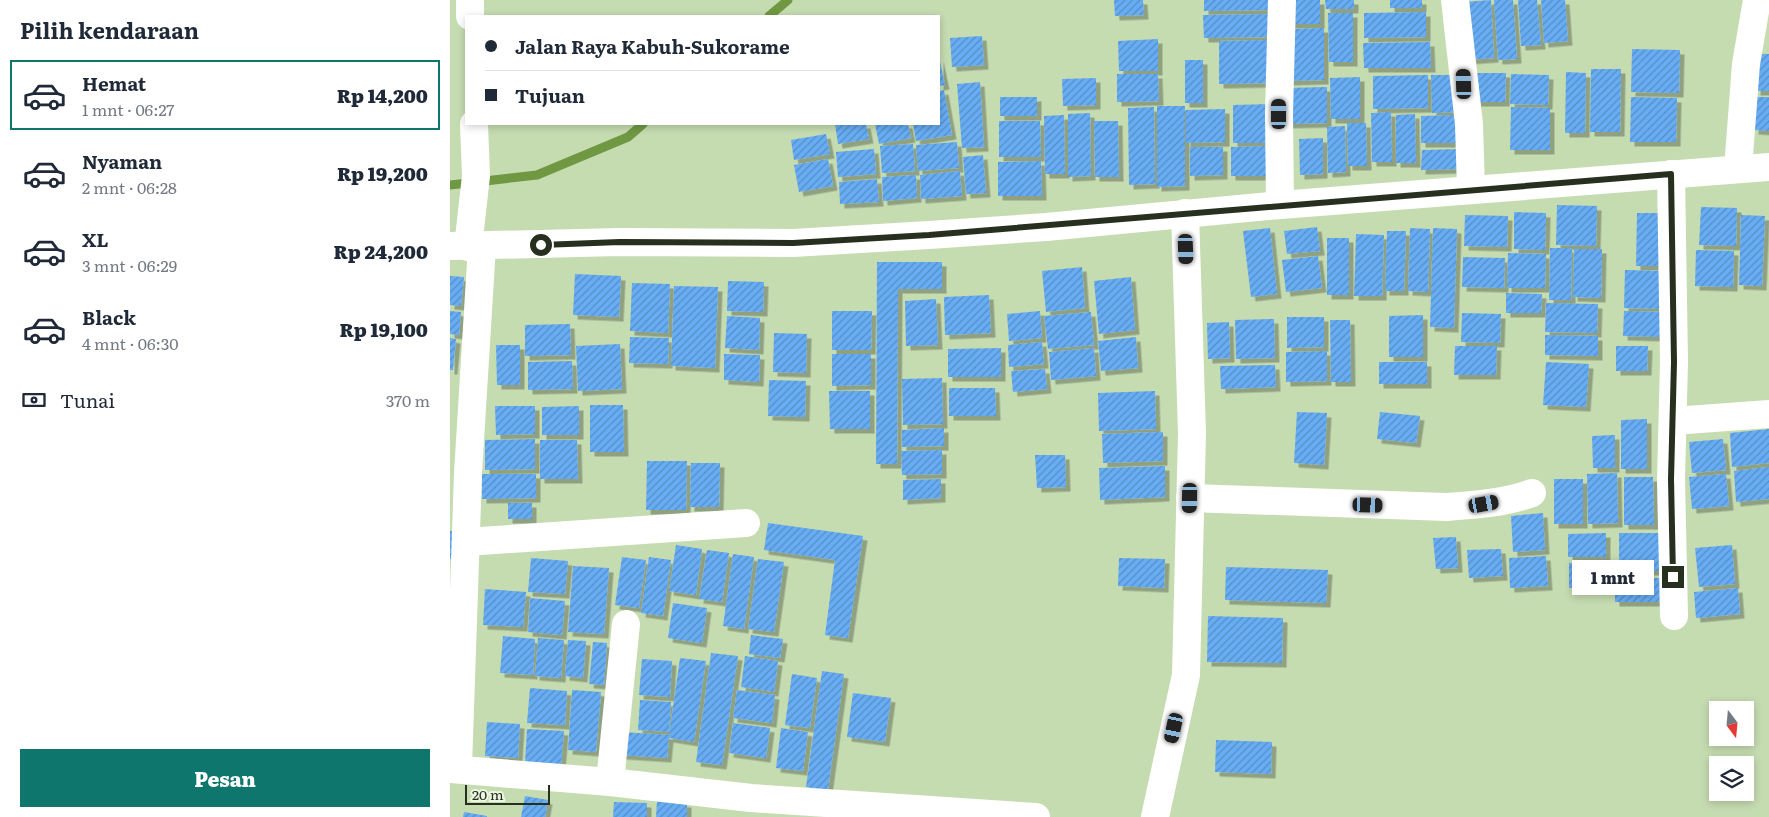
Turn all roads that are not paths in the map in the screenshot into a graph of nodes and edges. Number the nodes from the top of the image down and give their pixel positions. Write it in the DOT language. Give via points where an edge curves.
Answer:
graph roads {
  1 [pos="470,0"];
  2 [pos="1282,0"];
  3 [pos="1455,0"];
  4 [pos="1757,0"];
  5 [pos="470,15"];
  6 [pos="474,125"];
  7 [pos="1769,167"];
  8 [pos="1738,169"];
  9 [pos="1674,173"];
  10 [pos="1471,190"];
  11 [pos="1280,205"];
  12 [pos="1185,212"];
  13 [pos="466,246"];
  14 [pos="1769,414"];
  15 [pos="1673,421"];
  16 [pos="459,473"];
  17 [pos="1532,493"];
  18 [pos="1190,498"];
  19 [pos="746,523"];
  20 [pos="466,542"];
  21 [pos="457,612"];
  22 [pos="1674,616"];
  23 [pos="626,624"];
  24 [pos="454,769"];
  25 [pos="610,782"];
  26 [pos="750,807"];
  27 [pos="1036,817"];
  28 [pos="1155,817"];
  1 -- 5 [label="street"];
  2 -- 11 [label="street"];
  3 -- 10 [label="street" via="1469,124"];
  4 -- 8 [label="street" via="1746,64"];
  6 -- 13 [label="street" via="476,187"];
  7 -- 8 [label="street"];
  8 -- 9 [label="street"];
  9 -- 10 [label="street"];
  9 -- 15 [label="street"];
  10 -- 11 [label="street"];
  11 -- 12 [label="street"];
  12 -- 13 [label="street" via="1046,227 793,243 620,242"];
  12 -- 18 [label="street" via="1192,433"];
  13 -- 16 [label="street"];
  14 -- 15 [label="street"];
  15 -- 22 [label="street"];
  16 -- 20 [label="street"];
  17 -- 18 [label="street" via="1484,504 1446,507"];
  18 -- 28 [label="street" via="1186,675"];
  19 -- 20 [label="street"];
  20 -- 21 [label="street"];
  21 -- 24 [label="street"];
  23 -- 25 [label="street"];
  24 -- 25 [label="street"];
  25 -- 26 [label="street"];
  26 -- 27 [label="street"];
}
